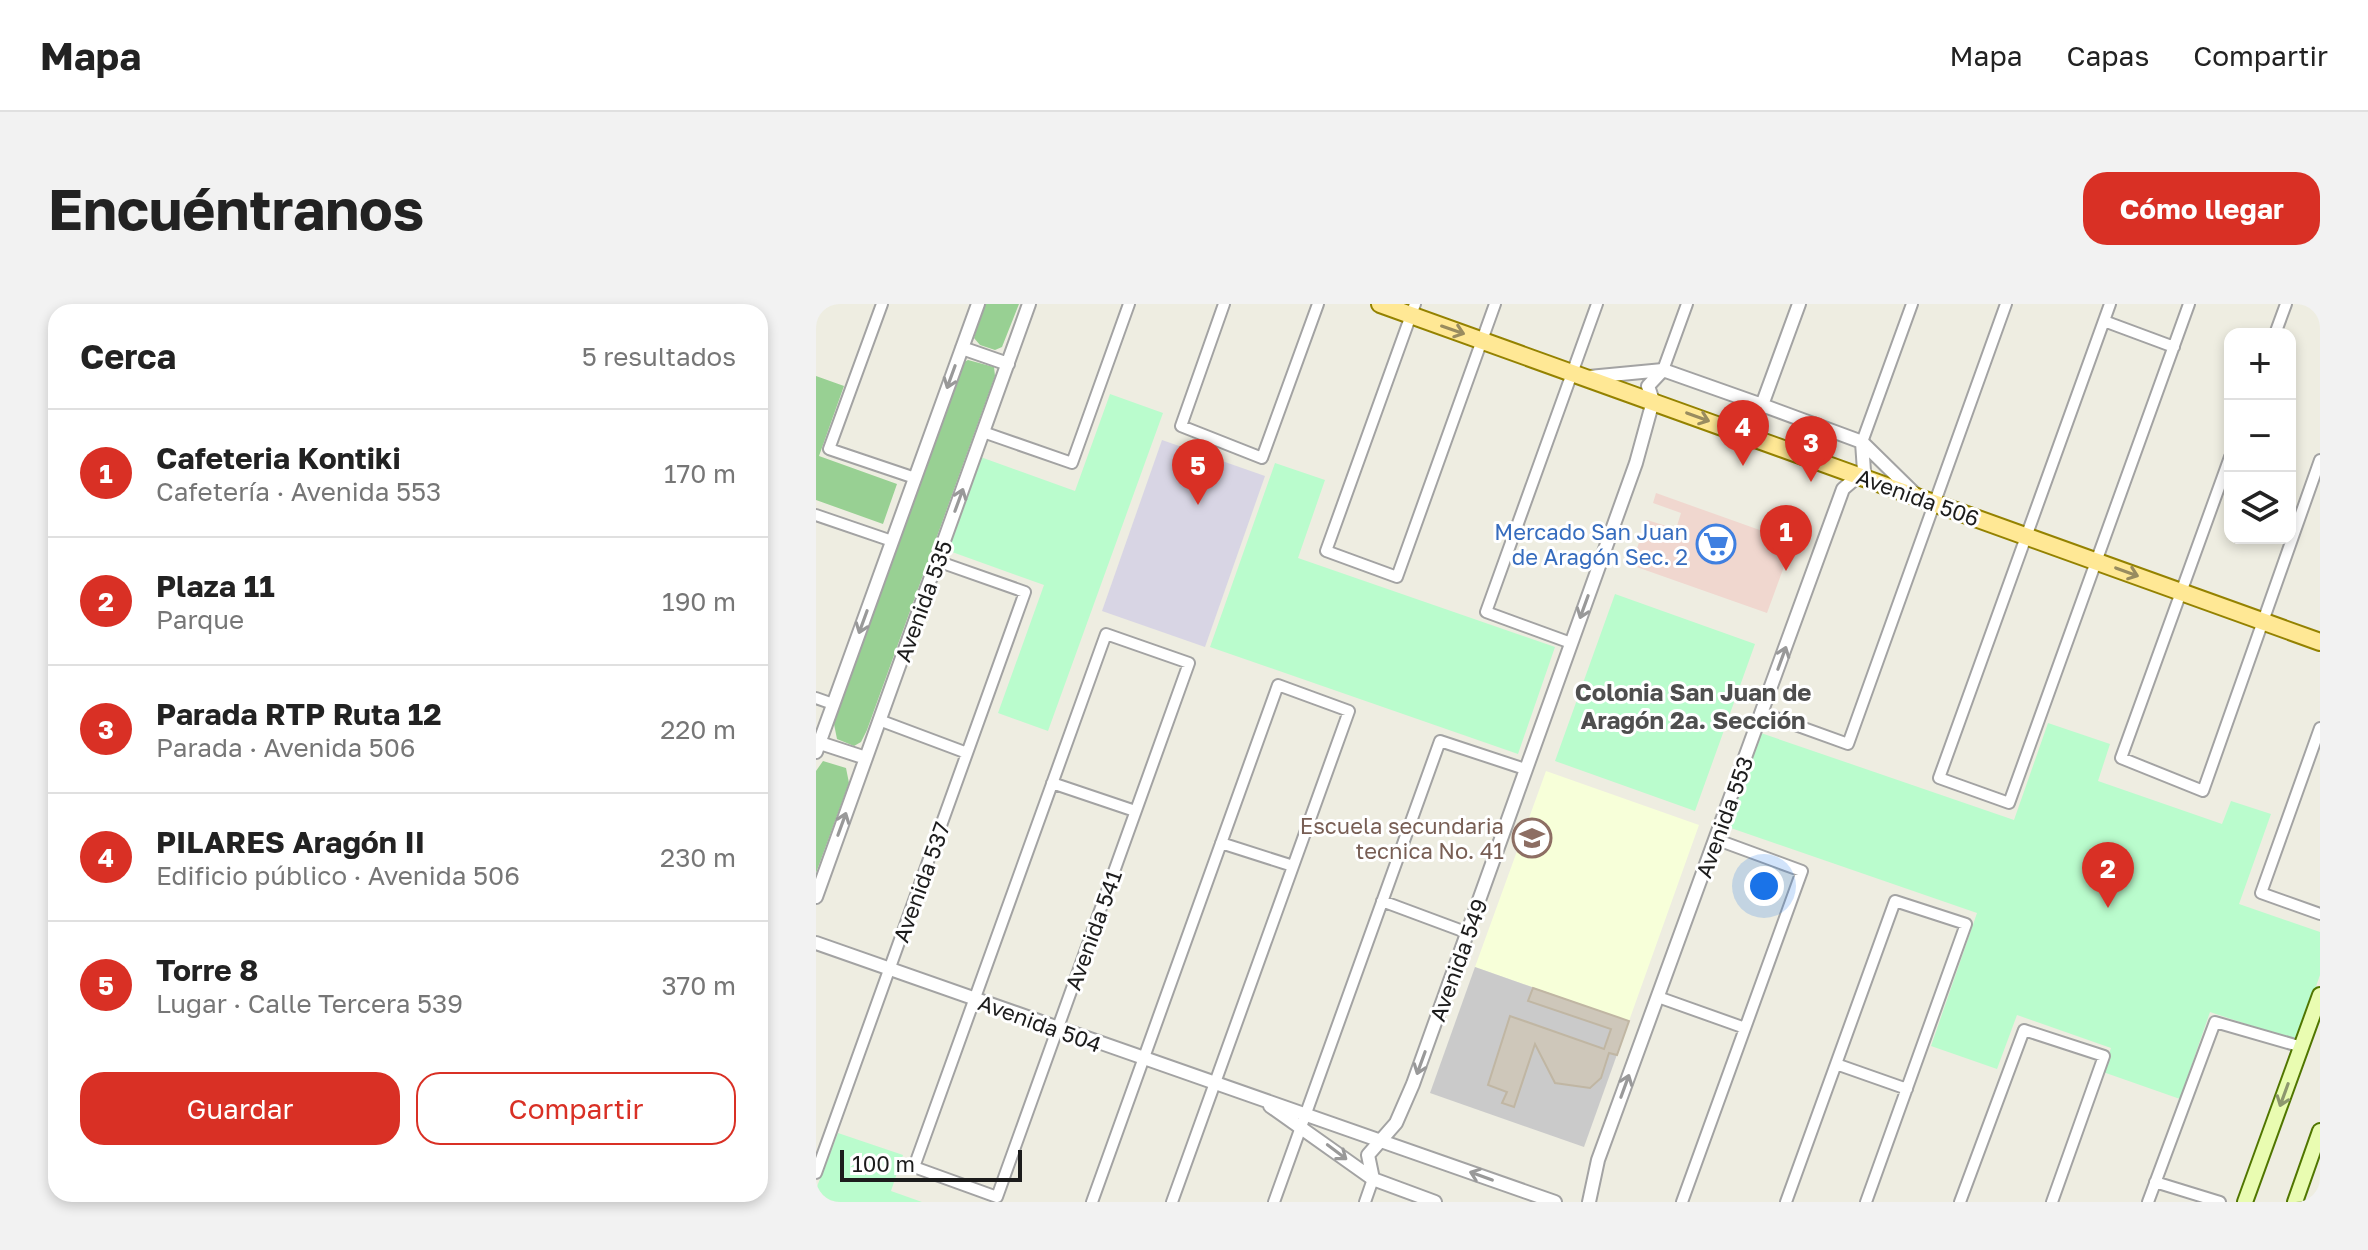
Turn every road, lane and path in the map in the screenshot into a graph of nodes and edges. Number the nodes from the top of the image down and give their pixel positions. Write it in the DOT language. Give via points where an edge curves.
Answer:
graph roads {
  1 [pos="882,304"];
  2 [pos="978,304"];
  3 [pos="1029,304"];
  4 [pos="1129,304"];
  5 [pos="1224,304"];
  6 [pos="1318,304"];
  7 [pos="1380,304"];
  8 [pos="1495,304"];
  9 [pos="1597,304"];
  10 [pos="1687,304"];
  11 [pos="1799,304"];
  12 [pos="1912,304"];
  13 [pos="2006,304"];
  14 [pos="2110,304"];
  15 [pos="2189,304"];
  16 [pos="2286,304"];
  17 [pos="1413,310"];
  18 [pos="2104,321"];
  19 [pos="2277,328"];
  20 [pos="1482,340"];
  21 [pos="2174,347"];
  22 [pos="962,348"];
  23 [pos="1008,364"];
  24 [pos="1663,370"];
  25 [pos="1581,375"];
  26 [pos="1653,401"];
  27 [pos="1762,405"];
  28 [pos="983,432"];
  29 [pos="1862,442"];
  30 [pos="2320,460"];
  31 [pos="2225,472"];
  32 [pos="1861,475"];
  33 [pos="915,478"];
  34 [pos="1927,500"];
  35 [pos="816,515"];
  36 [pos="2026,536"];
  37 [pos="892,541"];
  38 [pos="937,561"];
  39 [pos="2097,561"];
  40 [pos="2181,591"];
  41 [pos="2261,621"];
  42 [pos="2320,642"];
  43 [pos="1571,643"];
  44 [pos="816,698"];
  45 [pos="833,704"];
  46 [pos="1762,713"];
  47 [pos="879,720"];
  48 [pos="2320,728"];
  49 [pos="818,748"];
  50 [pos="967,753"];
  51 [pos="866,758"];
  52 [pos="1525,769"];
  53 [pos="1052,783"];
  54 [pos="1135,811"];
  55 [pos="1715,839"];
  56 [pos="1221,843"];
  57 [pos="1293,866"];
  58 [pos="816,897"];
  59 [pos="1382,901"];
  60 [pos="2320,914"];
  61 [pos="1468,933"];
  62 [pos="816,943"];
  63 [pos="889,969"];
  64 [pos="2320,995"];
  65 [pos="1658,997"];
  66 [pos="975,999"];
  67 [pos="1745,1028"];
  68 [pos="1057,1029"];
  69 [pos="2302,1047"];
  70 [pos="1143,1060"];
  71 [pos="1836,1064"];
  72 [pos="1214,1085"];
  73 [pos="1907,1089"];
  74 [pos="1265,1102"];
  75 [pos="1306,1112"];
  76 [pos="1301,1127"];
  77 [pos="2320,1131"];
  78 [pos="1380,1140"];
  79 [pos="816,1173"];
  80 [pos="1373,1179"];
  81 [pos="2155,1182"];
  82 [pos="1092,1202"];
  83 [pos="1172,1202"];
  84 [pos="1274,1202"];
  85 [pos="1365,1202"];
  86 [pos="1435,1202"];
  87 [pos="1555,1202"];
  88 [pos="1589,1202"];
  89 [pos="1682,1202"];
  90 [pos="1786,1202"];
  91 [pos="1866,1202"];
  92 [pos="1960,1202"];
  93 [pos="2052,1202"];
  94 [pos="2148,1202"];
  95 [pos="2220,1202"];
  96 [pos="2245,1202"];
  97 [pos="2295,1202"];
  1 -- 33 [label="street" via="829,449"];
  2 -- 22 [label="street"];
  3 -- 23 [label="street, Avenida 535"];
  4 -- 28 [label="street" via="1072,463"];
  5 -- 6 [label="street" via="1181,426 1262,458"];
  7 -- 17 [label="main road, Avenida 506"];
  8 -- 20 [label="street"];
  9 -- 25 [label="street"];
  10 -- 24 [label="street"];
  11 -- 27 [label="street"];
  12 -- 29 [label="street"];
  13 -- 34 [label="street"];
  14 -- 18 [label="street"];
  15 -- 21 [label="street"];
  16 -- 19 [label="street"];
  17 -- 20 [label="main road, Avenida 506, one-way"];
  17 -- 20 [label="street" via="1326,551 1397,577"];
  18 -- 21 [label="street"];
  18 -- 36 [label="street"];
  20 -- 25 [label="main road, Avenida 506"];
  21 -- 39 [label="street"];
  22 -- 23 [label="street"];
  22 -- 33 [label="street, one-way"];
  23 -- 28 [label="street, Avenida 535"];
  24 -- 25 [label="street"];
  24 -- 26 [label="street, Avenida 549" via="1648,386"];
  24 -- 27 [label="street"];
  25 -- 26 [label="main road, Avenida 506"];
  25 -- 43 [label="street" via="1486,612"];
  26 -- 32 [label="main road, Avenida 506, one-way"];
  26 -- 43 [label="street, Avenida 549, one-way"];
  27 -- 29 [label="street"];
  38 -- 28 [label="street, Avenida 535, one-way"];
  29 -- 32 [label="street"];
  29 -- 34 [label="street"];
  30 -- 41 [label="street"];
  31 -- 40 [label="street"];
  32 -- 34 [label="main road, Avenida 506"];
  46 -- 32 [label="street, Avenida 553, one-way" via="1843,489"];
  33 -- 37 [label="street"];
  34 -- 36 [label="main road, Avenida 506"];
  34 -- 46 [label="street" via="1848,744"];
  35 -- 37 [label="street"];
  36 -- 39 [label="main road, Avenida 506"];
  36 -- 39 [label="street" via="1939,778 2009,803"];
  37 -- 45 [label="street, one-way"];
  38 -- 47 [label="street, Avenida 535"];
  38 -- 50 [label="street, Avenida 537" via="1025,592"];
  39 -- 40 [label="main road, Avenida 506, one-way"];
  40 -- 41 [label="main road, Avenida 506"];
  40 -- 41 [label="street" via="2121,758 2203,791"];
  41 -- 42 [label="main road, Avenida 506"];
  43 -- 52 [label="street, Avenida 549"];
  44 -- 45 [label="street"];
  45 -- 49 [label="street"];
  46 -- 55 [label="street, Avenida 553"];
  47 -- 50 [label="street"];
  47 -- 51 [label="street, Avenida 535"];
  48 -- 60 [label="street" via="2261,893"];
  49 -- 51 [label="street"];
  50 -- 63 [label="street, Avenida 537"];
  58 -- 51 [label="street, Avenida 535, one-way"];
  52 -- 59 [label="street" via="1440,741"];
  52 -- 61 [label="street, Avenida 549"];
  53 -- 54 [label="street"];
  53 -- 54 [label="street, Avenida 541" via="1106,634 1189,663"];
  53 -- 66 [label="street"];
  54 -- 68 [label="street, Avenida 541"];
  55 -- 65 [label="street, Avenida 553"];
  55 -- 67 [label="street" via="1802,871"];
  56 -- 57 [label="street"];
  56 -- 57 [label="street" via="1278,685 1349,711"];
  56 -- 70 [label="street"];
  57 -- 72 [label="street"];
  59 -- 61 [label="street"];
  59 -- 75 [label="street"];
  61 -- 78 [label="street, Avenida 549, one-way" via="1399,1118"];
  62 -- 63 [label="street, Avenida 504"];
  63 -- 66 [label="street, Avenida 504"];
  63 -- 79 [label="street, Avenida 537"];
  64 -- 69 [label="main road"];
  65 -- 67 [label="street"];
  88 -- 65 [label="street, Avenida 553, one-way" via="1598,1160"];
  66 -- 68 [label="street, Avenida 504"];
  66 -- 68 [label="street, Avenida 541" via="914,1167 997,1197"];
  67 -- 89 [label="street"];
  68 -- 70 [label="street, Avenida 504"];
  69 -- 81 [label="street" via="2215,1022"];
  69 -- 96 [label="main road, one-way"];
  70 -- 72 [label="street, Avenida 504"];
  70 -- 82 [label="street"];
  71 -- 73 [label="street"];
  71 -- 73 [label="street" via="1895,901 1966,924"];
  71 -- 90 [label="street"];
  72 -- 74 [label="street, Avenida 504"];
  72 -- 83 [label="street"];
  73 -- 91 [label="street"];
  74 -- 75 [label="street, Avenida 504"];
  74 -- 76 [label="street, Avenida 504"];
  75 -- 76 [label="street"];
  75 -- 78 [label="street, Avenida 504"];
  76 -- 80 [label="street, Avenida 504, one-way"];
  76 -- 84 [label="street"];
  77 -- 97 [label="main road"];
  78 -- 80 [label="street" via="1368,1155"];
  87 -- 78 [label="street, Avenida 504, one-way"];
  80 -- 85 [label="street"];
  80 -- 86 [label="street, Avenida 504"];
  81 -- 94 [label="street"];
  81 -- 95 [label="street"];
  92 -- 93 [label="street" via="2024,1030 2104,1056"];
}
